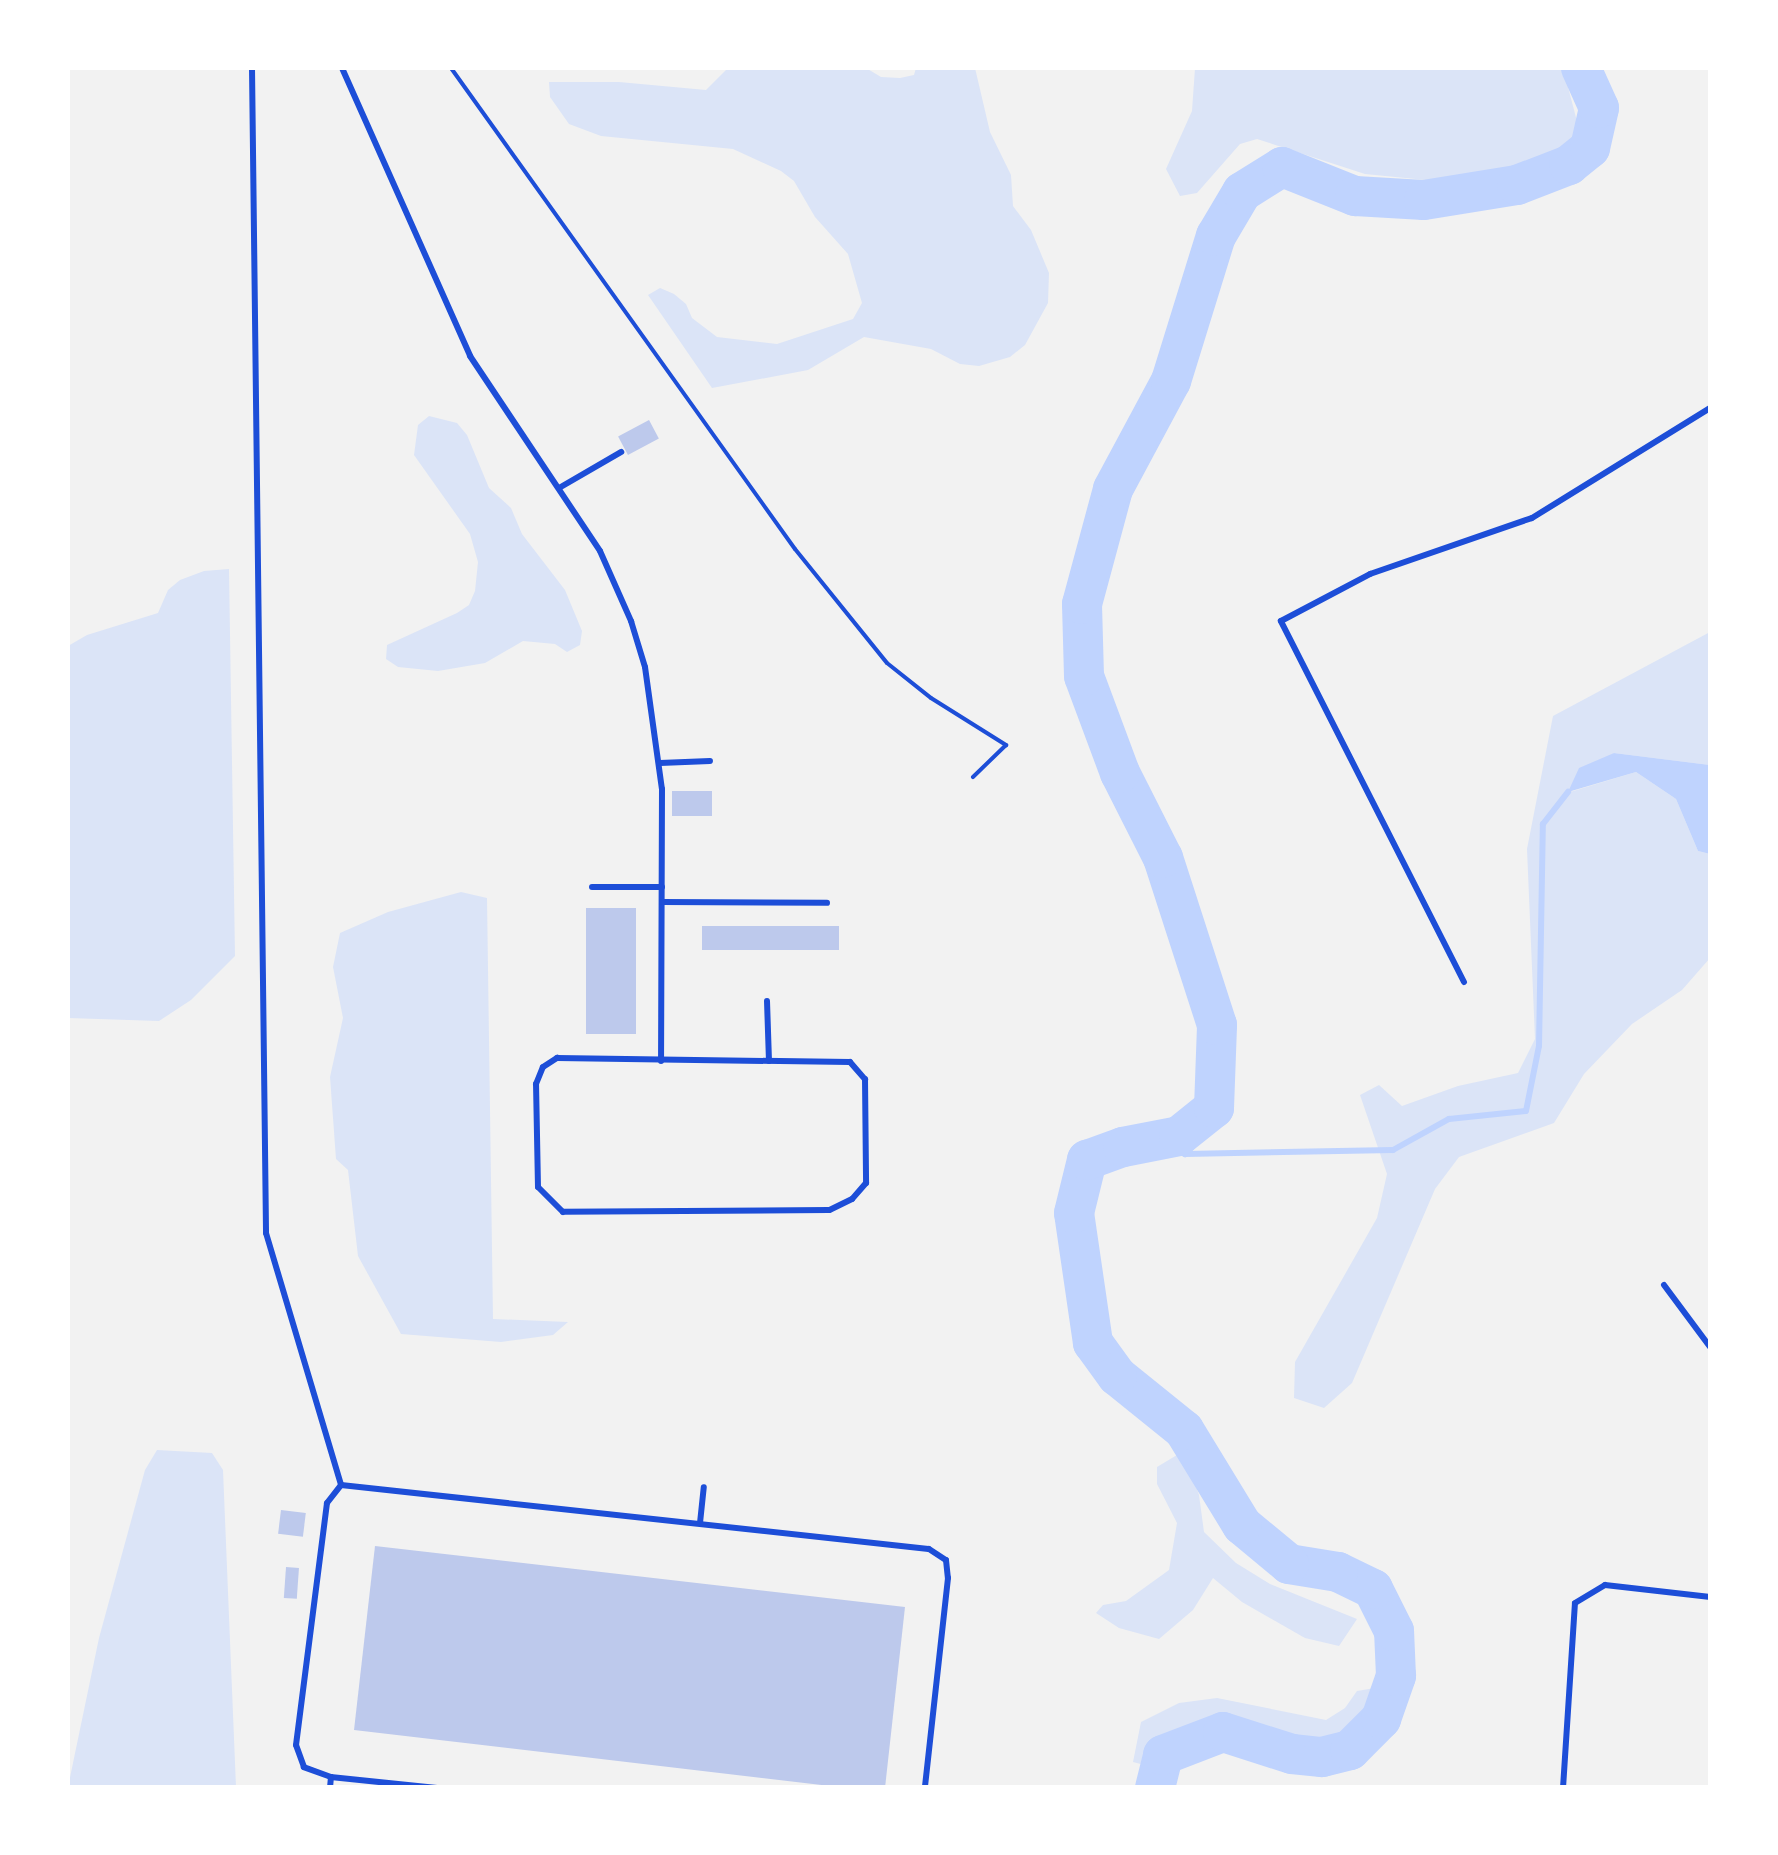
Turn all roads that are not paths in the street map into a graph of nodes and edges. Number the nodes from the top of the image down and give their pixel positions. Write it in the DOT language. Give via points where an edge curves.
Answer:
graph roads {
  1 [pos="252,68"];
  2 [pos="342,68"];
  3 [pos="1710,408"];
  4 [pos="621,452"];
  5 [pos="560,488"];
  6 [pos="710,760"];
  7 [pos="660,763"];
  8 [pos="592,887"];
  9 [pos="662,887"];
  10 [pos="662,902"];
  11 [pos="827,903"];
  12 [pos="1464,982"];
  13 [pos="767,1001"];
  14 [pos="661,1061"];
  15 [pos="768,1061"];
  16 [pos="1664,1285"];
  17 [pos="1710,1347"];
  18 [pos="342,1486"];
  19 [pos="704,1488"];
  20 [pos="700,1523"];
  21 [pos="1710,1596"];
  22 [pos="331,1776"];
  23 [pos="330,1788"];
  24 [pos="437,1788"];
  25 [pos="925,1788"];
  26 [pos="1563,1788"];
  1 -- 18 [label="lane" via="266,1233"];
  2 -- 5 [label="lane" via="470,356"];
  3 -- 12 [label="lane" via="1532,518 1370,574 1281,620"];
  4 -- 5 [label="lane"];
  5 -- 7 [label="lane" via="600,551 631,620"];
  6 -- 7 [label="lane"];
  7 -- 9 [label="lane"];
  8 -- 9 [label="lane"];
  9 -- 10 [label="lane"];
  10 -- 11 [label="lane"];
  10 -- 14 [label="lane"];
  13 -- 15 [label="lane"];
  14 -- 15 [label="lane"];
  14 -- 15 [label="lane" via="557,1058 543,1067 536,1084 538,1187 562,1212 829,1210 852,1200 866,1183 865,1079 850,1062"];
  16 -- 17 [label="lane"];
  18 -- 20 [label="lane"];
  18 -- 22 [label="lane" via="327,1502 296,1745 304,1767"];
  19 -- 20 [label="lane"];
  20 -- 25 [label="lane" via="929,1549 946,1560"];
  21 -- 26 [label="lane" via="1605,1586 1575,1603"];
  22 -- 23 [label="lane"];
  22 -- 24 [label="lane"];
}
